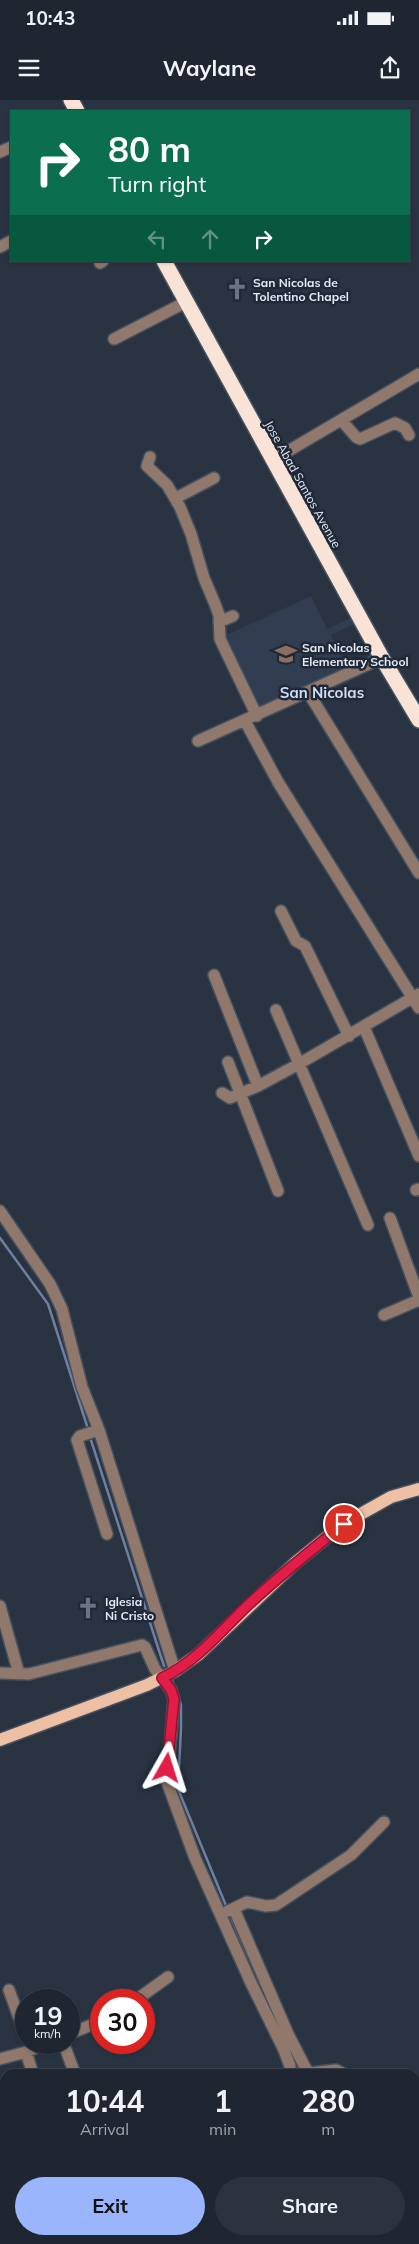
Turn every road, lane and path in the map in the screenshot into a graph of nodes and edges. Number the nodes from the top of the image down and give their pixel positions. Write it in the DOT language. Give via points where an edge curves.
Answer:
graph roads {
  1 [pos="165,262"];
  2 [pos="186,302"];
  3 [pos="114,339"];
  4 [pos="419,374"];
  5 [pos="342,421"];
  6 [pos="409,435"];
  7 [pos="150,456"];
  8 [pos="273,460"];
  9 [pos="214,478"];
  10 [pos="176,498"];
  11 [pos="233,616"];
  12 [pos="219,622"];
  13 [pos="382,658"];
  14 [pos="308,692"];
  15 [pos="257,716"];
  16 [pos="419,720"];
  17 [pos="244,721"];
  18 [pos="198,741"];
  19 [pos="419,873"];
  20 [pos="281,911"];
  21 [pos="214,975"];
  22 [pos="417,1000"];
  23 [pos="276,1010"];
  24 [pos="364,1027"];
  25 [pos="349,1036"];
  26 [pos="228,1062"];
  27 [pos="300,1063"];
  28 [pos="258,1086"];
  29 [pos="222,1093"];
  30 [pos="239,1094"];
  31 [pos="419,1156"];
  32 [pos="278,1190"];
  33 [pos="0,1211"];
  34 [pos="390,1218"];
  35 [pos="368,1225"];
  36 [pos="419,1299"];
  37 [pos="384,1315"];
  38 [pos="93,1432"];
  39 [pos="419,1489"];
  40 [pos="107,1534"];
  41 [pos="0,1606"];
  42 [pos="175,1671"];
  43 [pos="0,1673"];
  44 [pos="19,1674"];
  45 [pos="162,1678"];
  46 [pos="0,1740"];
  47 [pos="384,1822"];
  48 [pos="227,1911"];
  49 [pos="168,1977"];
  50 [pos="263,1978"];
  51 [pos="251,1983"];
  52 [pos="151,1989"];
  53 [pos="9,1990"];
  54 [pos="15,2007"];
  55 [pos="15,2053"];
  56 [pos="30,2054"];
  57 [pos="68,2054"];
  58 [pos="0,2059"];
  59 [pos="32,2069"];
  60 [pos="73,2069"];
  61 [pos="290,2069"];
  62 [pos="306,2069"];
  1 -- 2 [label="highway, Jose Abad Santos Avenue"];
  2 -- 3 [label="street"];
  2 -- 8 [label="highway, Jose Abad Santos Avenue"];
  4 -- 5 [label="street"];
  5 -- 6 [label="street" via="360,439 395,423 405,428"];
  5 -- 8 [label="street"];
  7 -- 10 [label="street" via="147,466"];
  8 -- 13 [label="highway, Jose Abad Santos Avenue"];
  9 -- 10 [label="street"];
  10 -- 12 [label="street" via="216,604"];
  11 -- 12 [label="street"];
  12 -- 15 [label="street" via="220,639"];
  13 -- 14 [label="street"];
  13 -- 16 [label="highway, Jose Abad Santos Avenue"];
  14 -- 15 [label="street"];
  14 -- 19 [label="street"];
  15 -- 17 [label="street"];
  17 -- 18 [label="street"];
  17 -- 22 [label="street" via="292,805"];
  20 -- 25 [label="street" via="296,941 305,946"];
  21 -- 28 [label="street"];
  22 -- 24 [label="street"];
  23 -- 27 [label="street"];
  24 -- 25 [label="street"];
  24 -- 31 [label="street"];
  25 -- 27 [label="street"];
  26 -- 30 [label="street"];
  27 -- 28 [label="street"];
  27 -- 35 [label="street"];
  28 -- 30 [label="street"];
  29 -- 30 [label="street" via="230,1098"];
  30 -- 32 [label="street"];
  33 -- 38 [label="street" via="56,1296"];
  34 -- 36 [label="street"];
  36 -- 37 [label="street"];
  38 -- 40 [label="street" via="77,1440"];
  38 -- 42 [label="street"];
  39 -- 42 [label="main road" via="391,1497 344,1524 295,1563 199,1654"];
  41 -- 44 [label="street"];
  42 -- 45 [label="main road"];
  43 -- 44 [label="street"];
  44 -- 45 [label="street" via="142,1646"];
  45 -- 46 [label="main road"];
  45 -- 48 [label="street" via="174,1699 167,1782 195,1858"];
  47 -- 48 [label="street" via="351,1855 276,1905 248,1902"];
  48 -- 50 [label="street"];
  48 -- 51 [label="street"];
  49 -- 52 [label="street"];
  50 -- 51 [label="street"];
  50 -- 62 [label="street"];
  51 -- 61 [label="street"];
  53 -- 54 [label="street"];
  55 -- 58 [label="street"];
  56 -- 59 [label="street"];
  57 -- 60 [label="street"];
}
